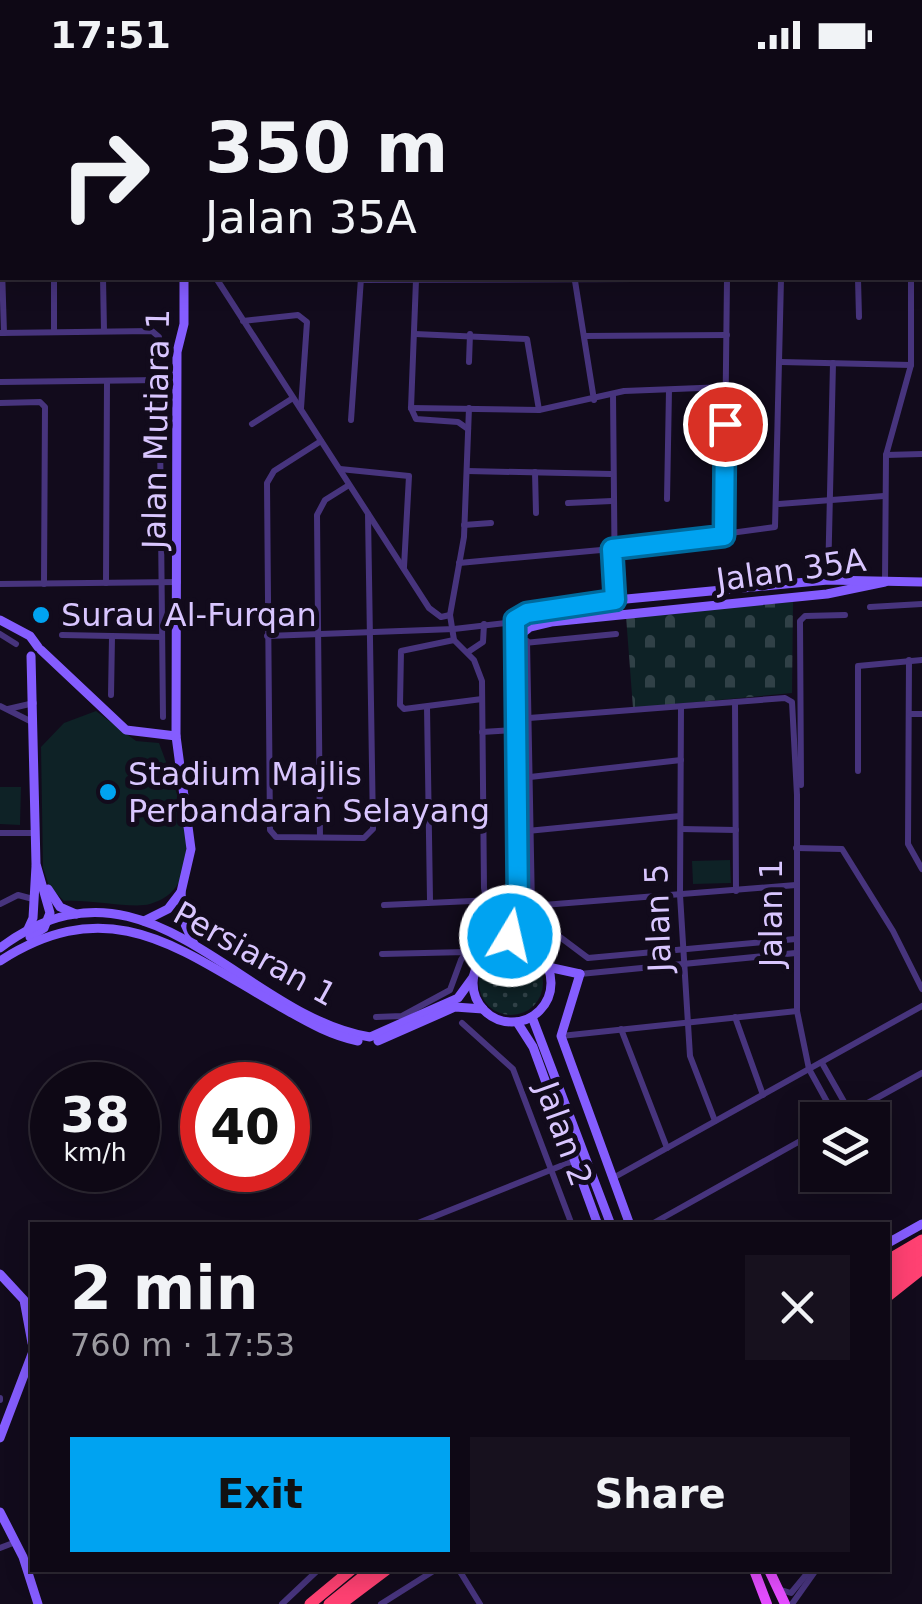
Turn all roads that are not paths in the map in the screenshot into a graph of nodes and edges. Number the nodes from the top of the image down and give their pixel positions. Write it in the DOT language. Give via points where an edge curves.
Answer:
graph roads {
  1 [pos="2,280"];
  2 [pos="54,280"];
  3 [pos="103,280"];
  4 [pos="184,280"];
  5 [pos="219,280"];
  6 [pos="361,280"];
  7 [pos="416,280"];
  8 [pos="604,280"];
  9 [pos="728,280"];
  10 [pos="781,280"];
  11 [pos="858,280"];
  12 [pos="911,280"];
  13 [pos="575,281"];
  14 [pos="859,316"];
  15 [pos="242,321"];
  16 [pos="2,332"];
  17 [pos="54,332"];
  18 [pos="104,332"];
  19 [pos="415,334"];
  20 [pos="470,334"];
  21 [pos="727,335"];
  22 [pos="584,336"];
  23 [pos="469,362"];
  24 [pos="781,362"];
  25 [pos="833,363"];
  26 [pos="911,364"];
  27 [pos="160,380"];
  28 [pos="0,382"];
  29 [pos="107,382"];
  30 [pos="726,387"];
  31 [pos="669,390"];
  32 [pos="613,394"];
  33 [pos="293,398"];
  34 [pos="594,400"];
  35 [pos="0,403"];
  36 [pos="411,408"];
  37 [pos="469,408"];
  38 [pos="300,410"];
  39 [pos="538,410"];
  40 [pos="351,420"];
  41 [pos="252,424"];
  42 [pos="468,429"];
  43 [pos="321,441"];
  44 [pos="886,454"];
  45 [pos="922,454"];
  46 [pos="338,468"];
  47 [pos="467,471"];
  48 [pos="535,472"];
  49 [pos="612,474"];
  50 [pos="349,485"];
  51 [pos="884,496"];
  52 [pos="666,499"];
  53 [pos="830,500"];
  54 [pos="612,501"];
  55 [pos="568,503"];
  56 [pos="779,504"];
  57 [pos="536,512"];
  58 [pos="368,514"];
  59 [pos="491,524"];
  60 [pos="464,525"];
  61 [pos="724,536"];
  62 [pos="612,549"];
  63 [pos="459,563"];
  64 [pos="404,567"];
  65 [pos="828,580"];
  66 [pos="178,582"];
  67 [pos="885,582"];
  68 [pos="922,582"];
  69 [pos="106,583"];
  70 [pos="162,583"];
  71 [pos="0,584"];
  72 [pos="44,584"];
  73 [pos="615,600"];
  74 [pos="922,604"];
  75 [pos="870,607"];
  76 [pos="450,615"];
  77 [pos="845,615"];
  78 [pos="0,620"];
  79 [pos="514,622"];
  80 [pos="484,624"];
  81 [pos="454,629"];
  82 [pos="371,633"];
  83 [pos="0,634"];
  84 [pos="616,634"];
  85 [pos="62,635"];
  86 [pos="112,636"];
  87 [pos="267,636"];
  88 [pos="319,636"];
  89 [pos="162,637"];
  90 [pos="454,640"];
  91 [pos="527,641"];
  92 [pos="514,642"];
  93 [pos="16,644"];
  94 [pos="468,652"];
  95 [pos="36,653"];
  96 [pos="910,660"];
  97 [pos="922,660"];
  98 [pos="57,664"];
  99 [pos="34,676"];
  100 [pos="111,694"];
  101 [pos="482,699"];
  102 [pos="735,702"];
  103 [pos="34,703"];
  104 [pos="426,706"];
  105 [pos="3,708"];
  106 [pos="680,708"];
  107 [pos="910,714"];
  108 [pos="922,714"];
  109 [pos="163,716"];
  110 [pos="528,718"];
  111 [pos="34,724"];
  112 [pos="516,725"];
  113 [pos="482,732"];
  114 [pos="176,736"];
  115 [pos="681,760"];
  116 [pos="858,770"];
  117 [pos="530,777"];
  118 [pos="797,795"];
  119 [pos="680,816"];
  120 [pos="530,830"];
  121 [pos="681,830"];
  122 [pos="736,830"];
  123 [pos="517,832"];
  124 [pos="2,833"];
  125 [pos="35,833"];
  126 [pos="320,838"];
  127 [pos="796,848"];
  128 [pos="36,864"];
  129 [pos="922,869"];
  130 [pos="796,886"];
  131 [pos="1,890"];
  132 [pos="736,890"];
  133 [pos="181,892"];
  134 [pos="680,896"];
  135 [pos="488,898"];
  136 [pos="33,899"];
  137 [pos="7,900"];
  138 [pos="430,900"];
  139 [pos="518,903"];
  140 [pos="384,904"];
  141 [pos="532,908"];
  142 [pos="76,914"];
  143 [pos="107,914"];
  144 [pos="518,919"];
  145 [pos="48,920"];
  146 [pos="144,921"];
  147 [pos="105,927"];
  148 [pos="28,930"];
  149 [pos="796,938"];
  150 [pos="506,945"];
  151 [pos="195,946"];
  152 [pos="525,946"];
  153 [pos="0,948"];
  154 [pos="683,948"];
  155 [pos="466,952"];
  156 [pos="796,952"];
  157 [pos="382,954"];
  158 [pos="482,958"];
  159 [pos="0,960"];
  160 [pos="684,964"];
  161 [pos="548,967"];
  162 [pos="580,974"];
  163 [pos="474,976"];
  164 [pos="551,987"];
  165 [pos="922,989"];
  166 [pos="922,1006"];
  167 [pos="482,1009"];
  168 [pos="797,1011"];
  169 [pos="376,1017"];
  170 [pos="532,1017"];
  171 [pos="735,1017"];
  172 [pos="462,1022"];
  173 [pos="517,1022"];
  174 [pos="688,1022"];
  175 [pos="621,1029"];
  176 [pos="561,1036"];
  177 [pos="822,1063"];
  178 [pos="809,1069"];
  179 [pos="922,1073"];
  180 [pos="763,1095"];
  181 [pos="827,1102"];
  182 [pos="844,1102"];
  183 [pos="872,1102"];
  184 [pos="715,1121"];
  185 [pos="800,1141"];
  186 [pos="666,1148"];
  187 [pos="580,1149"];
  188 [pos="573,1160"];
  189 [pos="550,1170"];
  190 [pos="613,1178"];
  191 [pos="420,1222"];
  192 [pos="571,1222"];
  193 [pos="597,1222"];
  194 [pos="610,1222"];
  195 [pos="629,1222"];
  196 [pos="655,1222"];
  197 [pos="922,1224"];
  198 [pos="922,1240"];
  199 [pos="890,1242"];
  200 [pos="922,1250"];
  201 [pos="890,1259"];
  202 [pos="922,1261"];
  203 [pos="922,1269"];
  204 [pos="890,1271"];
  205 [pos="0,1274"];
  206 [pos="890,1282"];
  207 [pos="890,1294"];
  208 [pos="30,1332"];
  209 [pos="30,1359"];
  210 [pos="0,1438"];
  211 [pos="0,1512"];
  212 [pos="13,1543"];
  213 [pos="0,1548"];
  214 [pos="316,1572"];
  215 [pos="349,1572"];
  216 [pos="369,1572"];
  217 [pos="383,1572"];
  218 [pos="432,1572"];
  219 [pos="460,1572"];
  220 [pos="755,1572"];
  221 [pos="770,1572"];
  222 [pos="811,1572"];
  223 [pos="776,1586"];
  224 [pos="344,1603"];
  225 [pos="38,1604"];
  226 [pos="282,1604"];
  227 [pos="310,1604"];
  228 [pos="329,1604"];
  229 [pos="381,1604"];
  230 [pos="480,1604"];
  231 [pos="767,1604"];
  232 [pos="788,1604"];
  1 -- 16 [label="street"];
  2 -- 17 [label="street"];
  3 -- 18 [label="street"];
  4 -- 66 [label="street, Jalan Mutiara 1" via="177,352"];
  5 -- 15 [label="street"];
  6 -- 40 [label="street"];
  7 -- 13 [label="street"];
  7 -- 19 [label="street"];
  8 -- 13 [label="street"];
  9 -- 21 [label="street"];
  10 -- 24 [label="street"];
  11 -- 14 [label="street"];
  12 -- 26 [label="street"];
  13 -- 22 [label="street"];
  15 -- 33 [label="street"];
  15 -- 38 [label="street" via="298,315 307,322"];
  16 -- 17 [label="street"];
  17 -- 18 [label="street"];
  18 -- 27 [label="street" via="156,332"];
  19 -- 20 [label="street"];
  19 -- 36 [label="street"];
  20 -- 23 [label="street"];
  20 -- 39 [label="street" via="527,339"];
  21 -- 22 [label="street"];
  21 -- 30 [label="street"];
  22 -- 34 [label="street"];
  24 -- 25 [label="street"];
  24 -- 56 [label="street"];
  25 -- 26 [label="street"];
  25 -- 53 [label="street"];
  26 -- 44 [label="street"];
  27 -- 29 [label="street"];
  27 -- 70 [label="street"];
  28 -- 29 [label="street"];
  29 -- 69 [label="street"];
  30 -- 31 [label="street"];
  30 -- 61 [label="street"];
  31 -- 32 [label="street"];
  31 -- 52 [label="street"];
  32 -- 34 [label="street"];
  32 -- 49 [label="street"];
  33 -- 38 [label="street"];
  33 -- 41 [label="street"];
  34 -- 39 [label="street"];
  35 -- 72 [label="street" via="44,404"];
  36 -- 37 [label="street"];
  36 -- 42 [label="street" via="416,420 458,422"];
  37 -- 39 [label="street"];
  37 -- 42 [label="street"];
  38 -- 43 [label="street"];
  42 -- 47 [label="street"];
  43 -- 46 [label="street"];
  43 -- 87 [label="street" via="274,471 267,483"];
  44 -- 45 [label="street"];
  44 -- 51 [label="street"];
  46 -- 50 [label="street"];
  46 -- 64 [label="street" via="409,476"];
  47 -- 48 [label="street"];
  47 -- 60 [label="street"];
  48 -- 49 [label="street"];
  48 -- 57 [label="street"];
  49 -- 54 [label="street"];
  50 -- 58 [label="street"];
  50 -- 88 [label="street" via="325,500 316,515"];
  51 -- 53 [label="street"];
  51 -- 67 [label="street"];
  53 -- 56 [label="street"];
  53 -- 65 [label="street"];
  54 -- 55 [label="street"];
  54 -- 62 [label="street"];
  56 -- 61 [label="street" via="775,526"];
  58 -- 64 [label="street"];
  58 -- 82 [label="street"];
  59 -- 60 [label="street"];
  60 -- 63 [label="street"];
  61 -- 62 [label="street"];
  62 -- 63 [label="street"];
  62 -- 73 [label="street"];
  63 -- 76 [label="street"];
  64 -- 76 [label="street" via="435,614"];
  65 -- 67 [label="street, Jalan 35A"];
  65 -- 73 [label="street, Jalan 35A"];
  66 -- 70 [label="street"];
  66 -- 114 [label="street, Jalan Mutiara 1"];
  67 -- 68 [label="street"];
  67 -- 92 [label="street, Jalan 35A" via="827,594 551,622 530,626"];
  69 -- 70 [label="street"];
  69 -- 72 [label="street"];
  70 -- 89 [label="street"];
  71 -- 72 [label="street"];
  73 -- 79 [label="street, Jalan 35A" via="527,613"];
  74 -- 75 [label="street"];
  76 -- 81 [label="street"];
  77 -- 118 [label="street" via="800,621"];
  78 -- 95 [label="street" via="26,634"];
  79 -- 80 [label="street"];
  79 -- 92 [label="street"];
  80 -- 81 [label="street"];
  80 -- 94 [label="street" via="483,642"];
  81 -- 82 [label="street"];
  81 -- 90 [label="street"];
  82 -- 88 [label="street"];
  82 -- 126 [label="street" via="373,829"];
  83 -- 93 [label="street"];
  84 -- 91 [label="street"];
  85 -- 86 [label="street"];
  86 -- 89 [label="street"];
  86 -- 100 [label="street"];
  87 -- 88 [label="street"];
  87 -- 126 [label="street" via="272,834"];
  88 -- 126 [label="street"];
  89 -- 109 [label="street"];
  90 -- 94 [label="street"];
  90 -- 104 [label="street" via="401,651 400,705"];
  91 -- 92 [label="street"];
  91 -- 110 [label="street"];
  92 -- 112 [label="street"];
  94 -- 101 [label="street" via="482,681"];
  95 -- 98 [label="street"];
  95 -- 99 [label="street"];
  96 -- 97 [label="street"];
  96 -- 107 [label="street"];
  96 -- 116 [label="street" via="856,668"];
  98 -- 99 [label="street" via="44,665"];
  98 -- 114 [label="street" via="126,730"];
  99 -- 103 [label="street"];
  101 -- 104 [label="street"];
  101 -- 113 [label="street"];
  102 -- 106 [label="street"];
  102 -- 118 [label="street, Jalan 1" via="789,699"];
  102 -- 122 [label="street"];
  103 -- 105 [label="street"];
  103 -- 111 [label="street"];
  104 -- 138 [label="street"];
  105 -- 111 [label="street"];
  106 -- 110 [label="street"];
  106 -- 115 [label="street, Jalan 5"];
  107 -- 108 [label="street"];
  107 -- 129 [label="street" via="908,844"];
  110 -- 112 [label="street"];
  110 -- 117 [label="street"];
  111 -- 125 [label="street"];
  112 -- 113 [label="street"];
  112 -- 123 [label="street"];
  113 -- 135 [label="street"];
  114 -- 133 [label="street, Jalan Mutiara 1" via="192,830"];
  115 -- 117 [label="street"];
  115 -- 119 [label="street, Jalan 5"];
  117 -- 120 [label="street"];
  118 -- 127 [label="street, Jalan 1"];
  119 -- 120 [label="street"];
  119 -- 121 [label="street, Jalan 5"];
  120 -- 123 [label="street"];
  120 -- 141 [label="street"];
  121 -- 122 [label="street, Jalan 1"];
  121 -- 134 [label="street, Jalan 5"];
  122 -- 132 [label="street"];
  123 -- 139 [label="street"];
  124 -- 125 [label="street"];
  125 -- 128 [label="street"];
  127 -- 130 [label="street, Jalan 1"];
  127 -- 165 [label="street" via="842,849"];
  128 -- 136 [label="street"];
  128 -- 142 [label="street" via="57,904"];
  128 -- 145 [label="street"];
  130 -- 132 [label="street"];
  130 -- 149 [label="street, Jalan 1"];
  131 -- 137 [label="street"];
  132 -- 134 [label="street"];
  133 -- 146 [label="street" via="168,909"];
  133 -- 151 [label="street" via="183,920"];
  134 -- 141 [label="street"];
  134 -- 154 [label="street, Jalan 5"];
  135 -- 138 [label="street"];
  135 -- 139 [label="street"];
  135 -- 155 [label="street" via="486,927"];
  136 -- 137 [label="street"];
  136 -- 148 [label="street"];
  138 -- 140 [label="street"];
  139 -- 141 [label="street"];
  139 -- 144 [label="street"];
  141 -- 154 [label="street" via="583,957"];
  142 -- 143 [label="street, Persiaran 1"];
  142 -- 145 [label="street, Persiaran 1"];
  143 -- 146 [label="street, Persiaran 1"];
  143 -- 147 [label="street"];
  144 -- 150 [label="street"];
  144 -- 152 [label="street"];
  145 -- 148 [label="street, Persiaran 1"];
  145 -- 159 [label="street"];
  146 -- 151 [label="street, Persiaran 1"];
  147 -- 159 [label="street, Persiaran 1" via="66,929"];
  147 -- 167 [label="street, Persiaran 1" via="153,938 346,1038 387,1040 455,1007"];
  148 -- 153 [label="street, Persiaran 1"];
  149 -- 154 [label="street"];
  149 -- 156 [label="street, Jalan 1"];
  150 -- 152 [label="street"];
  150 -- 158 [label="street"];
  151 -- 163 [label="street, Persiaran 1" via="327,1024 370,1036 458,998"];
  152 -- 161 [label="street"];
  154 -- 160 [label="street, Jalan 5"];
  155 -- 157 [label="street"];
  155 -- 158 [label="street"];
  155 -- 169 [label="street" via="442,998 402,1016"];
  156 -- 160 [label="street"];
  156 -- 168 [label="street, Jalan 1"];
  158 -- 163 [label="street"];
  160 -- 162 [label="street"];
  160 -- 174 [label="street, Jalan 5"];
  161 -- 162 [label="street"];
  161 -- 164 [label="street"];
  162 -- 164 [label="street"];
  162 -- 176 [label="street"];
  163 -- 167 [label="street"];
  164 -- 170 [label="street"];
  166 -- 177 [label="street"];
  167 -- 173 [label="street"];
  168 -- 171 [label="street"];
  168 -- 178 [label="street, Jalan 1"];
  170 -- 173 [label="street"];
  170 -- 187 [label="street"];
  171 -- 174 [label="street"];
  171 -- 180 [label="street"];
  172 -- 189 [label="street, Jalan 2" via="514,1069"];
  173 -- 188 [label="street" via="533,1048"];
  174 -- 175 [label="street"];
  174 -- 184 [label="street, Jalan 5" via="690,1056"];
  175 -- 176 [label="street"];
  175 -- 186 [label="street"];
  176 -- 190 [label="street"];
  177 -- 178 [label="street"];
  177 -- 182 [label="street"];
  178 -- 180 [label="street"];
  178 -- 181 [label="street, Jalan 1"];
  179 -- 183 [label="street"];
  180 -- 184 [label="street"];
  184 -- 186 [label="street"];
  185 -- 196 [label="street"];
  186 -- 190 [label="street"];
  187 -- 188 [label="street"];
  187 -- 194 [label="street"];
  188 -- 189 [label="street"];
  188 -- 193 [label="street"];
  189 -- 191 [label="street"];
  189 -- 192 [label="street, Jalan 2"];
  190 -- 195 [label="street"];
  197 -- 199 [label="street"];
  198 -- 201 [label="highway"];
  200 -- 204 [label="highway"];
  202 -- 206 [label="highway"];
  203 -- 207 [label="highway"];
  205 -- 208 [label="street" via="24,1300"];
  209 -- 210 [label="street"];
  211 -- 212 [label="street"];
  212 -- 213 [label="street"];
  212 -- 225 [label="street"];
  214 -- 226 [label="street"];
  215 -- 227 [label="highway"];
  216 -- 228 [label="highway"];
  217 -- 224 [label="highway"];
  218 -- 229 [label="street"];
  219 -- 230 [label="street"];
  220 -- 231 [label="main road"];
  221 -- 223 [label="main road"];
  222 -- 223 [label="street" via="791,1593"];
  222 -- 232 [label="street"];
  223 -- 232 [label="main road"];
}
